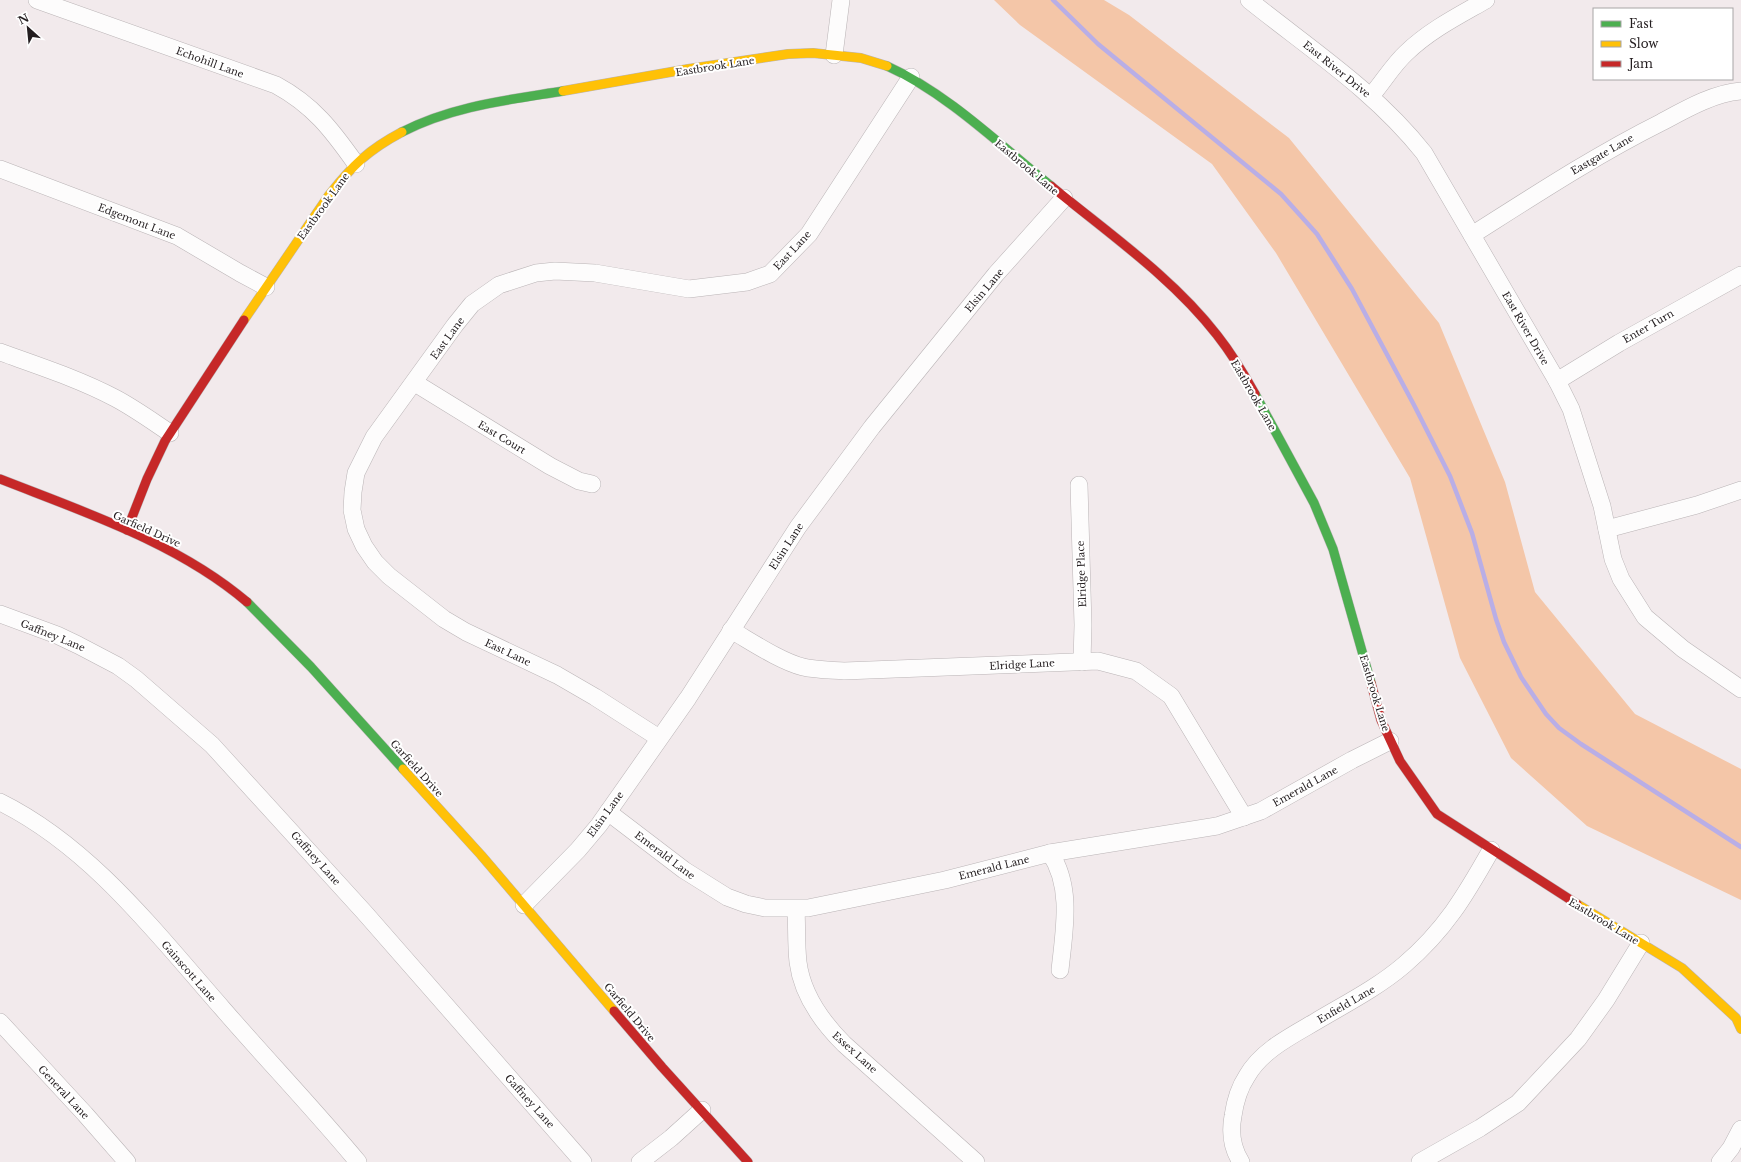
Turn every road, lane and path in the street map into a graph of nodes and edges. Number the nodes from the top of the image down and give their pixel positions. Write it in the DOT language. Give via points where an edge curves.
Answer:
graph roads {
  1 [pos="37,0"];
  2 [pos="841,0"];
  3 [pos="1249,0"];
  4 [pos="1486,0"];
  5 [pos="834,55"];
  6 [pos="911,77"];
  7 [pos="1741,91"];
  8 [pos="1371,96"];
  9 [pos="356,164"];
  10 [pos="0,169"];
  11 [pos="1064,198"];
  12 [pos="1472,235"];
  13 [pos="1741,274"];
  14 [pos="266,287"];
  15 [pos="0,352"];
  16 [pos="1557,381"];
  17 [pos="415,383"];
  18 [pos="170,433"];
  19 [pos="0,479"];
  20 [pos="592,484"];
  21 [pos="1079,485"];
  22 [pos="1741,490"];
  23 [pos="1607,529"];
  24 [pos="127,530"];
  25 [pos="0,614"];
  26 [pos="731,630"];
  27 [pos="1082,662"];
  28 [pos="1741,689"];
  29 [pos="659,738"];
  30 [pos="1390,742"];
  31 [pos="0,802"];
  32 [pos="608,812"];
  33 [pos="1244,817"];
  34 [pos="1491,850"];
  35 [pos="1050,853"];
  36 [pos="524,905"];
  37 [pos="796,909"];
  38 [pos="1641,943"];
  39 [pos="1060,970"];
  40 [pos="0,1022"];
  41 [pos="1741,1029"];
  42 [pos="702,1110"];
  43 [pos="1741,1129"];
  44 [pos="127,1162"];
  45 [pos="358,1162"];
  46 [pos="583,1162"];
  47 [pos="640,1162"];
  48 [pos="748,1162"];
  49 [pos="976,1162"];
  50 [pos="1241,1162"];
  51 [pos="1420,1162"];
  52 [pos="1720,1162"];
  1 -- 9 [label="street, Echohill Lane" via="276,85 294,95 323,120"];
  2 -- 5 [label="street"];
  3 -- 8 [label="street, East River Drive"];
  4 -- 8 [label="street" via="1448,20 1418,42"];
  5 -- 6 [label="street, Eastbrook Lane" via="861,58"];
  5 -- 9 [label="street, Eastbrook Lane" via="788,54 475,106 421,122 379,144"];
  6 -- 11 [label="street, Eastbrook Lane" via="948,103"];
  6 -- 17 [label="street, East Lane" via="809,234 770,274 747,282 688,288 575,271 536,273 499,285 472,304"];
  7 -- 12 [label="street, Eastgate Lane" via="1717,96 1621,142"];
  8 -- 12 [label="street, East River Drive" via="1406,130 1424,153"];
  9 -- 14 [label="street, Eastbrook Lane" via="329,195"];
  10 -- 14 [label="street, Edgemont Lane" via="177,236"];
  11 -- 26 [label="street, Elsin Lane" via="996,274 872,427 807,514"];
  11 -- 30 [label="street, Eastbrook Lane" via="1148,265 1185,299 1217,335 1244,374 1324,525 1348,598 1381,720"];
  12 -- 16 [label="street, East River Drive"];
  13 -- 16 [label="street, Enter Turn"];
  14 -- 18 [label="street, Eastbrook Lane"];
  15 -- 18 [label="street" via="108,394"];
  16 -- 23 [label="street, East River Drive" via="1571,409"];
  17 -- 20 [label="street, East Court" via="550,466 579,481"];
  17 -- 29 [label="street, East Lane" via="374,437 356,472 352,510 356,529 367,551 389,576 444,619 477,638 557,675"];
  18 -- 24 [label="street, Eastbrook Lane" via="147,479"];
  19 -- 24 [label="street, Garfield Drive"];
  21 -- 27 [label="street, Elridge Place"];
  22 -- 23 [label="street" via="1697,505"];
  23 -- 28 [label="street, East River Drive" via="1613,559 1621,579 1646,617 1683,649"];
  24 -- 36 [label="street, Garfield Drive" via="167,548 199,567 228,586 256,611 311,667"];
  25 -- 46 [label="street, Gaffney Lane" via="78,644 118,666 212,745 332,876"];
  26 -- 27 [label="street, Elridge Lane" via="803,667 822,670"];
  26 -- 29 [label="street, Elsin Lane"];
  27 -- 33 [label="street, Elridge Lane" via="1098,662 1136,671 1171,696"];
  29 -- 32 [label="street, Elsin Lane"];
  30 -- 33 [label="street, Emerald Lane" via="1352,760 1261,811"];
  30 -- 34 [label="street, Eastbrook Lane" via="1413,782 1437,814"];
  31 -- 45 [label="street, Gainscott Lane" via="48,831 105,879 157,933"];
  32 -- 36 [label="street, Elsin Lane" via="578,850"];
  32 -- 37 [label="street, Emerald Lane" via="684,870 727,897 765,908"];
  33 -- 35 [label="street, Emerald Lane" via="1217,826"];
  34 -- 38 [label="street, Eastbrook Lane"];
  34 -- 50 [label="street, Enfield Lane" via="1455,910 1434,937 1405,964 1372,989 1285,1039 1250,1071 1239,1091 1231,1125 1233,1144"];
  35 -- 37 [label="street, Emerald Lane" via="944,880"];
  35 -- 39 [label="street" via="1058,864 1064,886 1065,921"];
  36 -- 42 [label="street, Garfield Drive"];
  37 -- 49 [label="street, Essex Lane" via="798,963 808,995 829,1029"];
  38 -- 41 [label="street, Eastbrook Lane" via="1682,968 1736,1018"];
  38 -- 51 [label="street" via="1606,1000 1578,1039 1518,1103"];
  40 -- 44 [label="street, General Lane"];
  42 -- 47 [label="street"];
  42 -- 48 [label="street, Garfield Drive"];
  43 -- 52 [label="street"];
}
